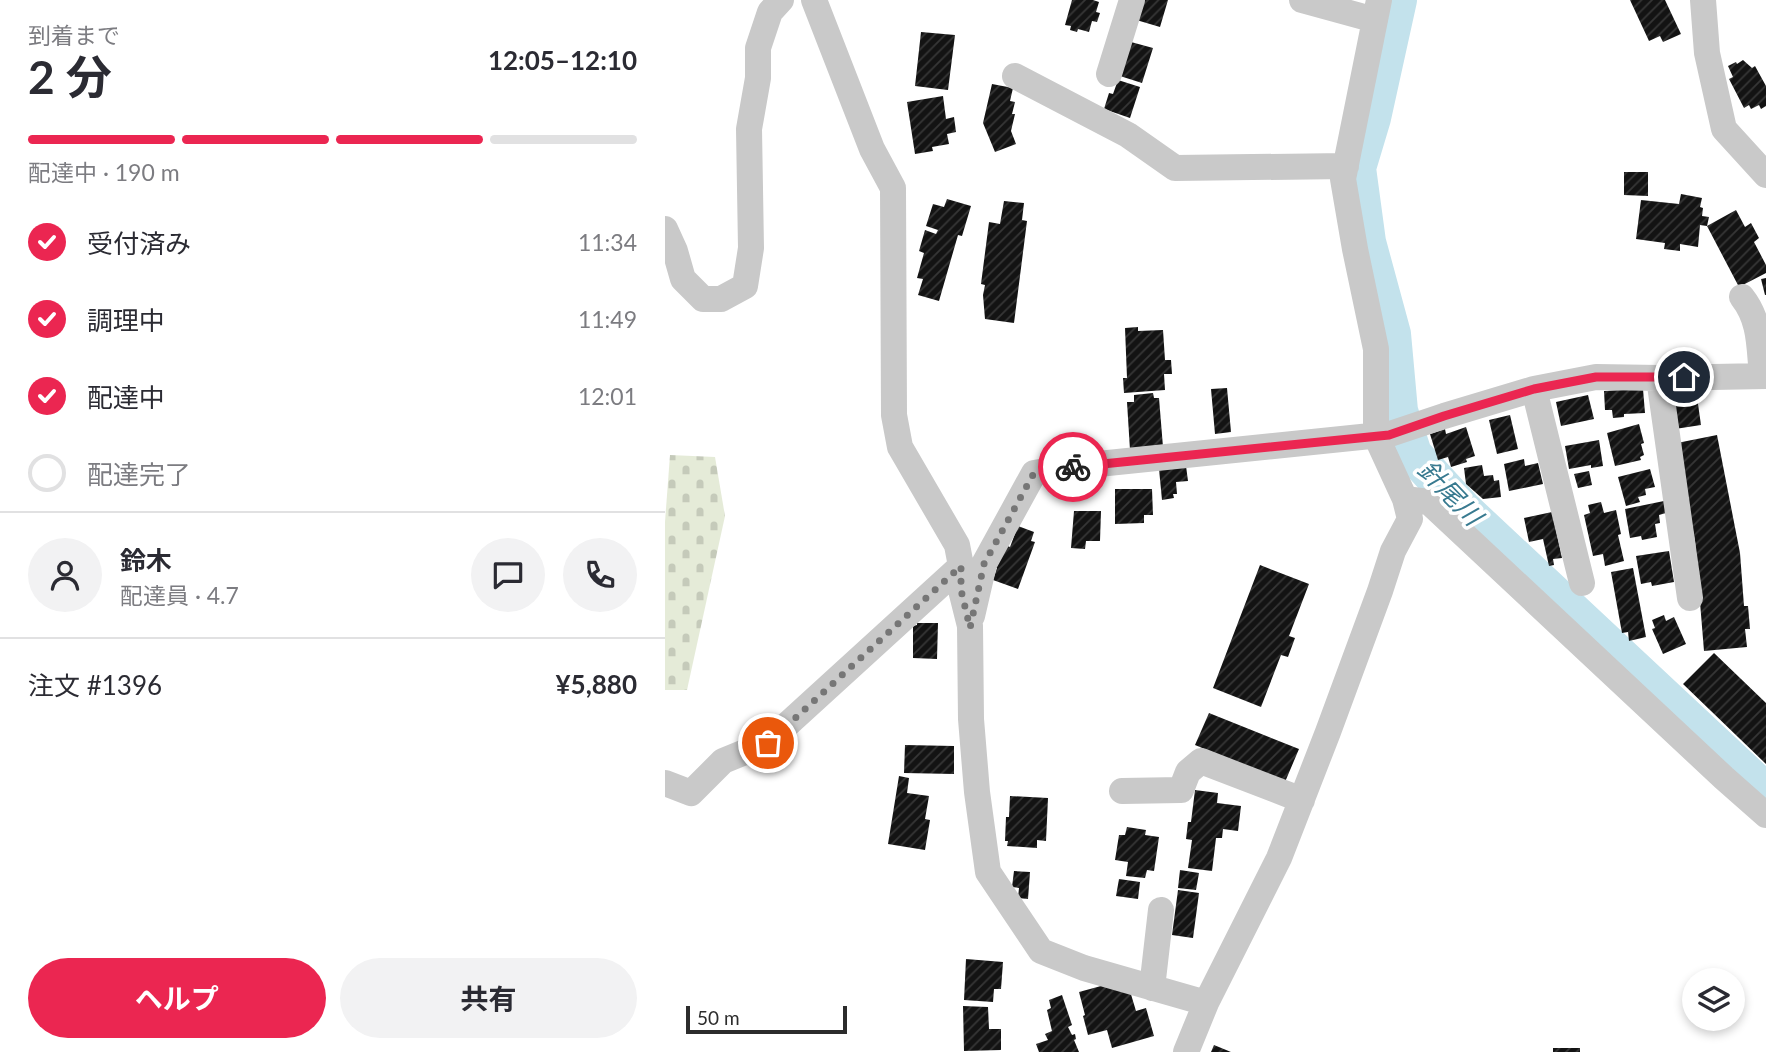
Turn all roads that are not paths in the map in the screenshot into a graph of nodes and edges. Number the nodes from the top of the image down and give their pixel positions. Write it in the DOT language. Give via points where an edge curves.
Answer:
graph roads {
  1 [pos="781,0"];
  2 [pos="814,0"];
  3 [pos="1132,0"];
  4 [pos="1303,0"];
  5 [pos="1703,0"];
  6 [pos="1377,10"];
  7 [pos="1109,74"];
  8 [pos="1015,76"];
  9 [pos="1346,166"];
  10 [pos="1766,175"];
  11 [pos="665,229"];
  12 [pos="1742,297"];
  13 [pos="1764,376"];
  14 [pos="1660,378"];
  15 [pos="1534,389"];
  16 [pos="1383,435"];
  17 [pos="1405,499"];
  18 [pos="961,566"];
  19 [pos="1581,583"];
  20 [pos="1690,598"];
  21 [pos="970,628"];
  22 [pos="665,782"];
  23 [pos="1122,791"];
  24 [pos="1302,800"];
  25 [pos="1766,815"];
  26 [pos="1161,910"];
  27 [pos="1152,988"];
  28 [pos="1206,1003"];
  29 [pos="1187,1052"];
  1 -- 11 [label="street" via="770,12 758,48 749,129 751,247 745,286 721,299 703,299 683,279"];
  2 -- 18 [label="street" via="872,149 893,188 894,415 900,447 957,545"];
  3 -- 7 [label="street"];
  4 -- 6 [label="street"];
  5 -- 10 [label="street" via="1707,53 1724,130"];
  6 -- 9 [label="street"];
  8 -- 9 [label="street" via="1128,135 1175,168"];
  9 -- 16 [label="street" via="1343,179 1376,349"];
  12 -- 13 [label="street" via="1756,322"];
  13 -- 14 [label="street"];
  14 -- 15 [label="street" via="1596,377"];
  14 -- 20 [label="street"];
  15 -- 16 [label="street"];
  15 -- 19 [label="street"];
  16 -- 17 [label="street"];
  16 -- 21 [label="street" via="1034,473 984,564"];
  17 -- 24 [label="street" via="1410,519 1393,551"];
  17 -- 25 [label="street" via="1429,502"];
  18 -- 21 [label="street"];
  18 -- 22 [label="street" via="768,743 723,761 691,793"];
  21 -- 27 [label="street" via="971,719 988,872 1041,951"];
  23 -- 24 [label="street" via="1181,790 1188,772 1201,761"];
  24 -- 28 [label="street" via="1279,858"];
  26 -- 27 [label="street"];
  27 -- 28 [label="street"];
  28 -- 29 [label="street"];
}
